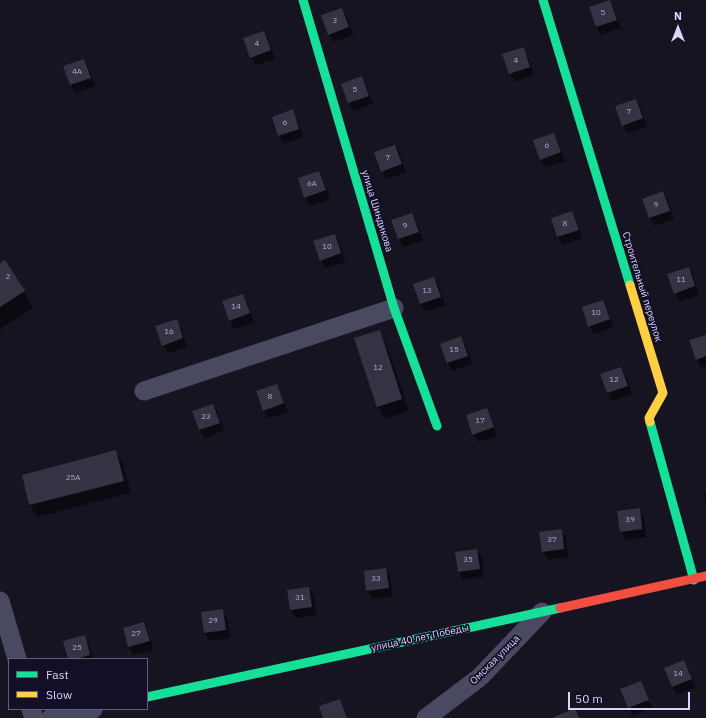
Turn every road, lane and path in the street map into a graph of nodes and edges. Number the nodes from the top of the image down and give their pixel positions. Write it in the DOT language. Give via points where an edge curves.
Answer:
graph roads {
  1 [pos="303,0"];
  2 [pos="544,0"];
  3 [pos="394,308"];
  4 [pos="144,391"];
  5 [pos="437,426"];
  6 [pos="706,576"];
  7 [pos="694,580"];
  8 [pos="0,601"];
  9 [pos="542,612"];
  10 [pos="17,658"];
  11 [pos="148,697"];
  12 [pos="88,710"];
  13 [pos="51,718"];
  14 [pos="426,718"];
  1 -- 3 [label="street, улица Шиндикова"];
  2 -- 7 [label="street, Строительный переулок" via="663,393 649,418"];
  3 -- 4 [label="street"];
  3 -- 5 [label="street, улица Шиндикова"];
  6 -- 7 [label="street, улица 40 лет Победы"];
  7 -- 9 [label="street, улица 40 лет Победы"];
  8 -- 10 [label="street"];
  9 -- 11 [label="street, улица 40 лет Победы"];
  9 -- 14 [label="street, Омская улица" via="480,677"];
  12 -- 13 [label="street"];
}
